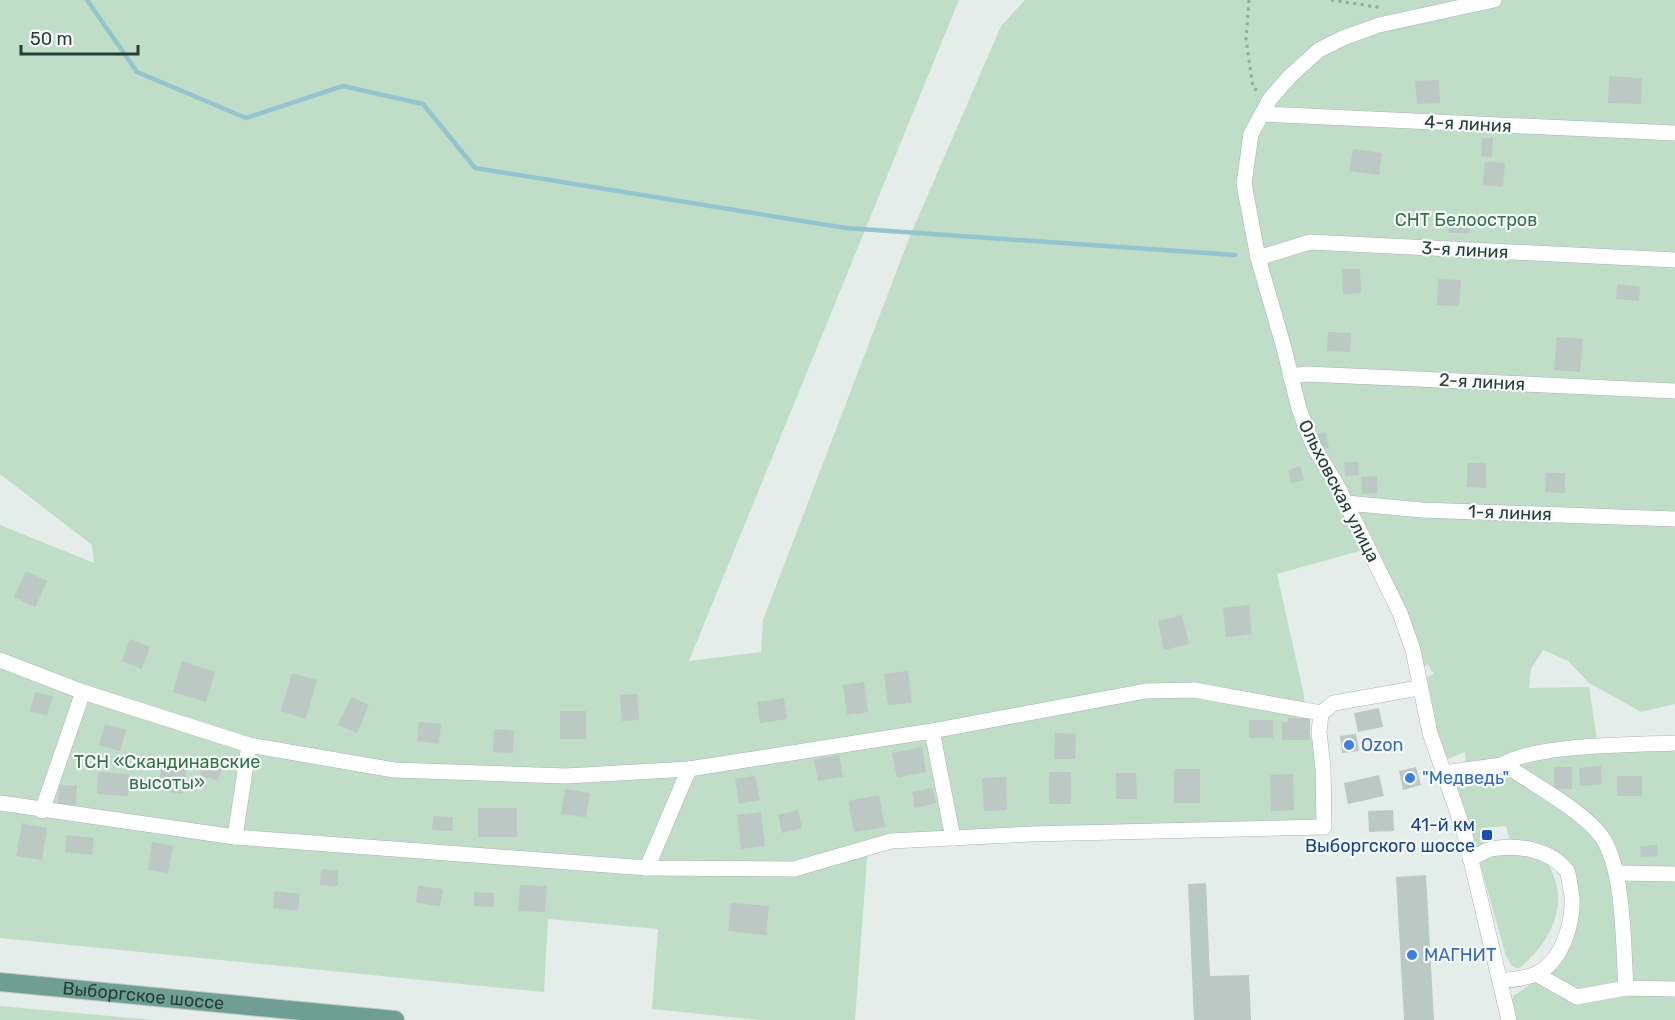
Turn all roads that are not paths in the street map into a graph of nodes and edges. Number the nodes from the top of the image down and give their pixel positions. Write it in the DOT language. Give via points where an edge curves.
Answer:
graph roads {
  1 [pos="1494,0"];
  2 [pos="1262,114"];
  3 [pos="1675,134"];
  4 [pos="1257,258"];
  5 [pos="1675,260"];
  6 [pos="1290,376"];
  7 [pos="1675,391"];
  8 [pos="1346,503"];
  9 [pos="1675,519"];
  10 [pos="0,660"];
  11 [pos="1419,688"];
  12 [pos="83,692"];
  13 [pos="1321,713"];
  14 [pos="932,731"];
  15 [pos="1675,744"];
  16 [pos="249,745"];
  17 [pos="1502,765"];
  18 [pos="688,769"];
  19 [pos="1443,773"];
  20 [pos="0,803"];
  21 [pos="42,811"];
  22 [pos="235,837"];
  23 [pos="953,837"];
  24 [pos="1470,859"];
  25 [pos="647,868"];
  26 [pos="1617,873"];
  27 [pos="1675,874"];
  28 [pos="1536,974"];
  29 [pos="1500,980"];
  30 [pos="0,982"];
  31 [pos="1626,988"];
  32 [pos="1675,989"];
  33 [pos="395,1020"];
  34 [pos="1509,1020"];
  1 -- 2 [label="street, Ольховская улица" via="1400,20 1342,38 1319,50 1289,77"];
  2 -- 3 [label="street, 4-я линия"];
  2 -- 4 [label="street, Ольховская улица" via="1251,134 1244,184"];
  4 -- 5 [label="street, 3-я линия" via="1310,242"];
  4 -- 6 [label="street, Ольховская улица"];
  6 -- 7 [label="street, 2-я линия" via="1318,374"];
  6 -- 8 [label="street, Ольховская улица" via="1314,447"];
  8 -- 9 [label="street, 1-я линия" via="1422,510"];
  8 -- 11 [label="street, Ольховская улица" via="1401,613 1417,665"];
  10 -- 12 [label="street"];
  11 -- 13 [label="street" via="1334,703"];
  11 -- 19 [label="street, Ольховская улица"];
  12 -- 16 [label="street"];
  12 -- 21 [label="street"];
  13 -- 14 [label="street" via="1194,690 1146,692"];
  13 -- 23 [label="street" via="1324,827"];
  14 -- 18 [label="street"];
  14 -- 23 [label="street"];
  15 -- 17 [label="street" via="1539,753"];
  16 -- 18 [label="street" via="394,770 566,776"];
  16 -- 22 [label="street"];
  17 -- 19 [label="street"];
  17 -- 26 [label="street" via="1587,821 1612,853"];
  18 -- 25 [label="street"];
  19 -- 24 [label="street, Ольховская улица"];
  20 -- 21 [label="street"];
  21 -- 22 [label="street"];
  22 -- 25 [label="street"];
  23 -- 25 [label="street" via="891,841 794,868"];
  24 -- 28 [label="street" via="1491,849 1526,847 1548,855 1568,872 1572,918 1557,953"];
  24 -- 29 [label="street, Ольховская улица"];
  26 -- 27 [label="street"];
  26 -- 31 [label="street"];
  28 -- 29 [label="street"];
  28 -- 31 [label="street" via="1577,997"];
  29 -- 34 [label="street, Ольховская улица"];
  30 -- 33 [label="main road, Выборгское шоссе"];
  31 -- 32 [label="street"];
}
